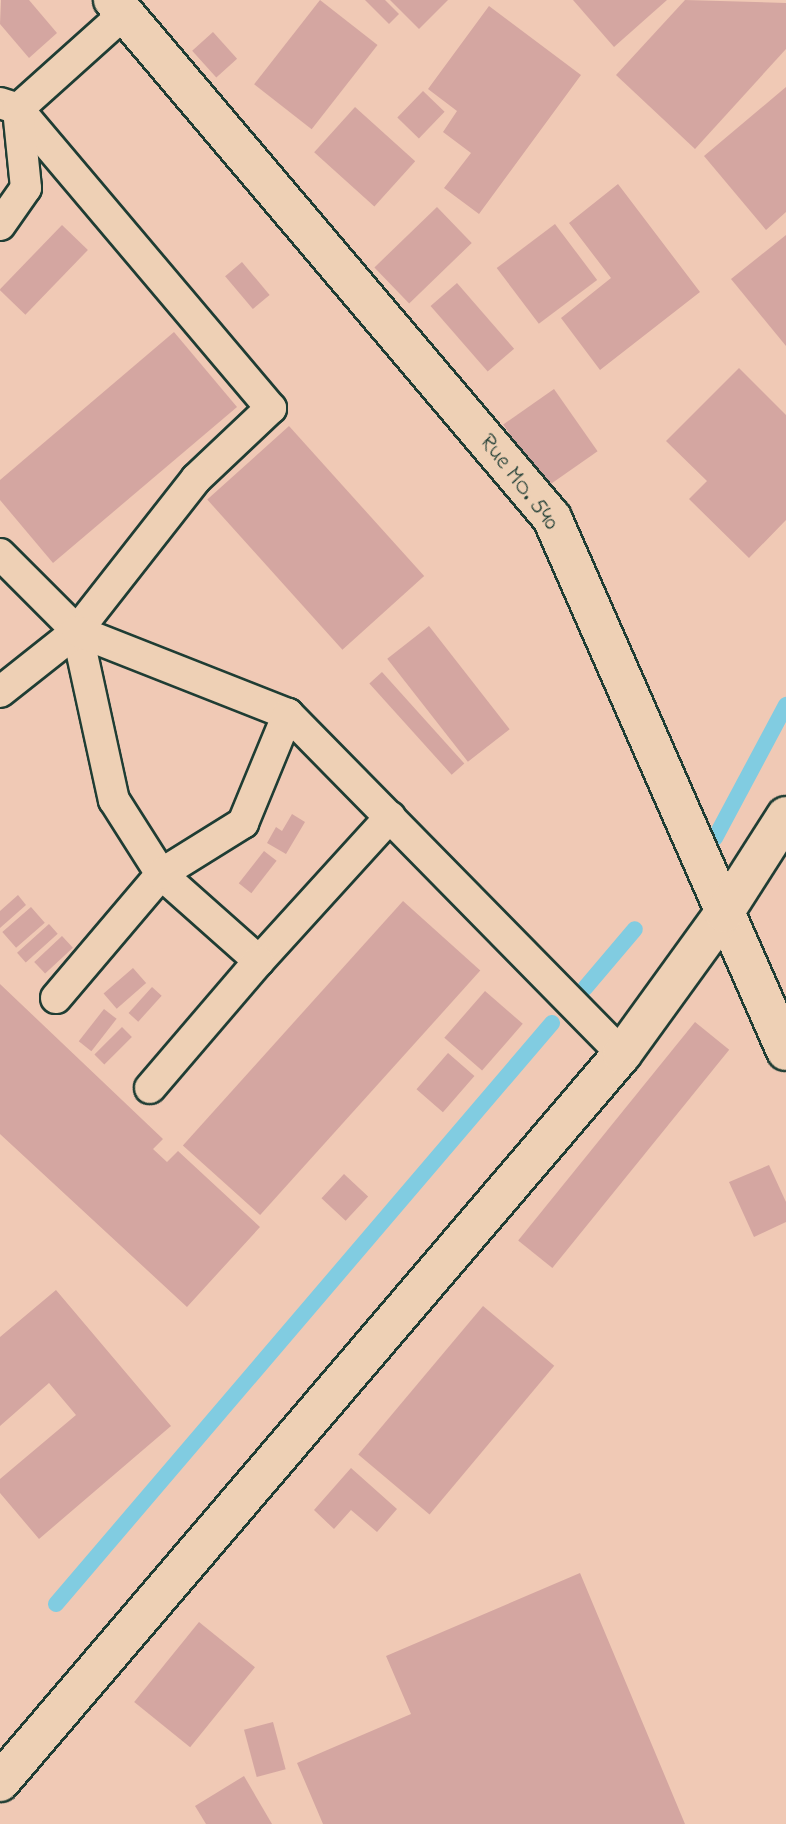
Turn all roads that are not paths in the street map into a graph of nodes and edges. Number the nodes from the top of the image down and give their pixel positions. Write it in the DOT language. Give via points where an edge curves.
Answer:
graph roads {
  1 [pos="118,7"];
  2 [pos="9,106"];
  3 [pos="0,225"];
  4 [pos="0,554"];
  5 [pos="77,631"];
  6 [pos="0,692"];
  7 [pos="288,714"];
  8 [pos="786,816"];
  9 [pos="390,817"];
  10 [pos="161,874"];
  11 [pos="724,913"];
  12 [pos="260,961"];
  13 [pos="56,998"];
  14 [pos="786,1051"];
  15 [pos="622,1054"];
  16 [pos="150,1088"];
  17 [pos="0,1782"];
  1 -- 2 [label="lane"];
  1 -- 11 [label="street, Rue MO. 540" via="552,518"];
  2 -- 3 [label="lane" via="26,188"];
  2 -- 5 [label="lane" via="271,408 196,479"];
  4 -- 5 [label="lane"];
  5 -- 6 [label="lane"];
  5 -- 7 [label="lane"];
  5 -- 10 [label="lane" via="114,800"];
  7 -- 9 [label="lane"];
  7 -- 10 [label="lane" via="243,823"];
  8 -- 11 [label="street"];
  9 -- 12 [label="lane"];
  9 -- 15 [label="lane"];
  10 -- 12 [label="lane"];
  10 -- 13 [label="lane"];
  11 -- 14 [label="street, Rue MO. 540"];
  11 -- 15 [label="street"];
  12 -- 16 [label="lane"];
  15 -- 17 [label="street"];
}
